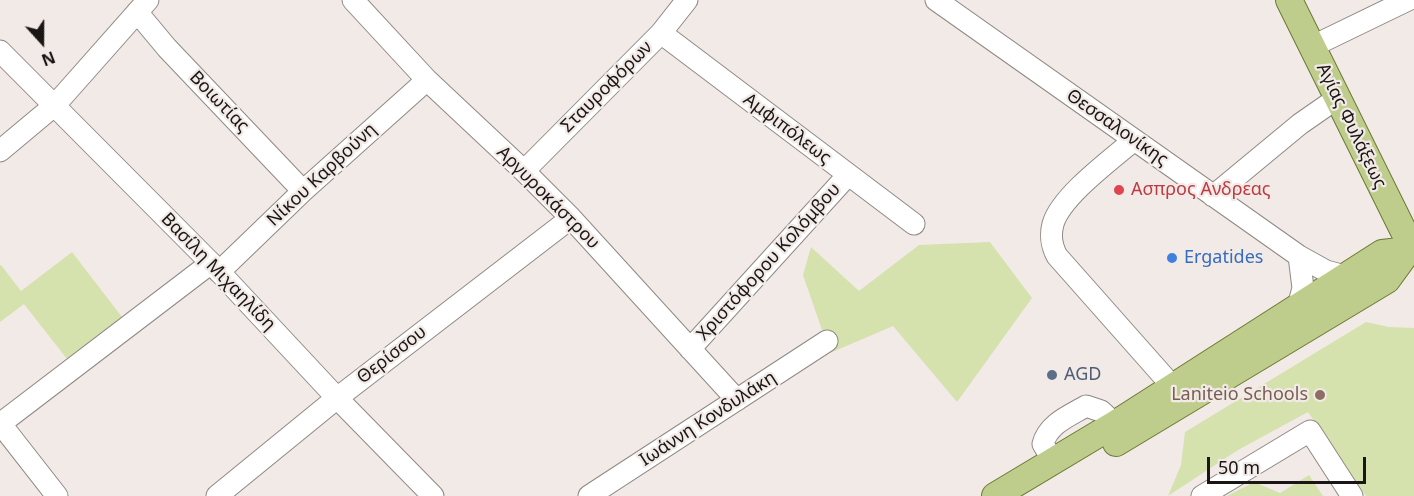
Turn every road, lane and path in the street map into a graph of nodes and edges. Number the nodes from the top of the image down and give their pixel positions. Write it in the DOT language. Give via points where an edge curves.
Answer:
graph roads {
  1 [pos="353,0"];
  2 [pos="687,0"];
  3 [pos="936,0"];
  4 [pos="1289,0"];
  5 [pos="1408,0"];
  6 [pos="143,6"];
  7 [pos="661,33"];
  8 [pos="1311,48"];
  9 [pos="0,51"];
  10 [pos="427,80"];
  11 [pos="1336,99"];
  12 [pos="55,105"];
  13 [pos="1134,140"];
  14 [pos="0,151"];
  15 [pos="524,171"];
  16 [pos="848,175"];
  17 [pos="303,190"];
  18 [pos="1213,196"];
  19 [pos="570,218"];
  20 [pos="914,224"];
  21 [pos="1413,248"];
  22 [pos="1299,256"];
  23 [pos="215,267"];
  24 [pos="1345,276"];
  25 [pos="1299,307"];
  26 [pos="827,341"];
  27 [pos="690,349"];
  28 [pos="1173,387"];
  29 [pos="337,398"];
  30 [pos="737,400"];
  31 [pos="0,424"];
  32 [pos="57,496"];
  33 [pos="217,496"];
  34 [pos="433,496"];
  35 [pos="589,496"];
  36 [pos="995,496"];
  37 [pos="1029,496"];
  38 [pos="1202,496"];
  39 [pos="1352,496"];
  1 -- 10 [label="street, Αργυροκάστρου"];
  2 -- 7 [label="street, Σταυροφόρων"];
  3 -- 13 [label="street, Θεσσαλονίκης"];
  4 -- 8 [label="main road, Αγίας Φυλάξεως"];
  5 -- 8 [label="street"];
  6 -- 12 [label="street"];
  6 -- 17 [label="street, Βοιωτίας" via="167,48"];
  7 -- 15 [label="street, Σταυροφόρων"];
  7 -- 16 [label="street, Αμφιπόλεως"];
  8 -- 11 [label="main road, Αγίας Φυλάξεως"];
  9 -- 12 [label="street, Βασίλη Μιχαηλίδη"];
  10 -- 15 [label="street, Αργυροκάστρου"];
  10 -- 17 [label="street, Νίκου Καρβούνη"];
  11 -- 18 [label="street"];
  11 -- 21 [label="main road, Αγίας Φυλάξεως"];
  12 -- 14 [label="street"];
  12 -- 23 [label="street, Βασίλη Μιχαηλίδη"];
  13 -- 18 [label="street, Θεσσαλονίκης"];
  13 -- 28 [label="street" via="1059,210 1052,239 1057,256"];
  15 -- 19 [label="street, Αργυροκάστρου"];
  16 -- 20 [label="street, Αμφιπόλεως"];
  16 -- 27 [label="street, Χριστόφορου Κολόμβου"];
  17 -- 23 [label="street, Νίκου Καρβούνη"];
  18 -- 22 [label="street, Θεσσαλονίκης"];
  19 -- 27 [label="street, Αργυροκάστρου"];
  19 -- 29 [label="street, Θερίσσου"];
  21 -- 24 [label="main road" via="1382,253"];
  21 -- 37 [label="main road" via="1387,280"];
  22 -- 24 [label="street, Θεσσαλονίκης"];
  22 -- 25 [label="street" via="1303,288"];
  23 -- 29 [label="street, Βασίλη Μιχαηλίδη"];
  23 -- 31 [label="street, Νίκου Καρβούνη"];
  24 -- 25 [label="main road"];
  25 -- 28 [label="main road"];
  26 -- 30 [label="street, Ιωάννη Κονδυλάκη"];
  27 -- 30 [label="street, Αργυροκάστρου"];
  28 -- 36 [label="main road"];
  29 -- 33 [label="street, Θερίσσου"];
  29 -- 34 [label="street, Βασίλη Μιχαηλίδη"];
  30 -- 35 [label="street, Ιωάννη Κονδυλάκη"];
  31 -- 32 [label="street"];
  38 -- 39 [label="street" via="1310,431"];
}
